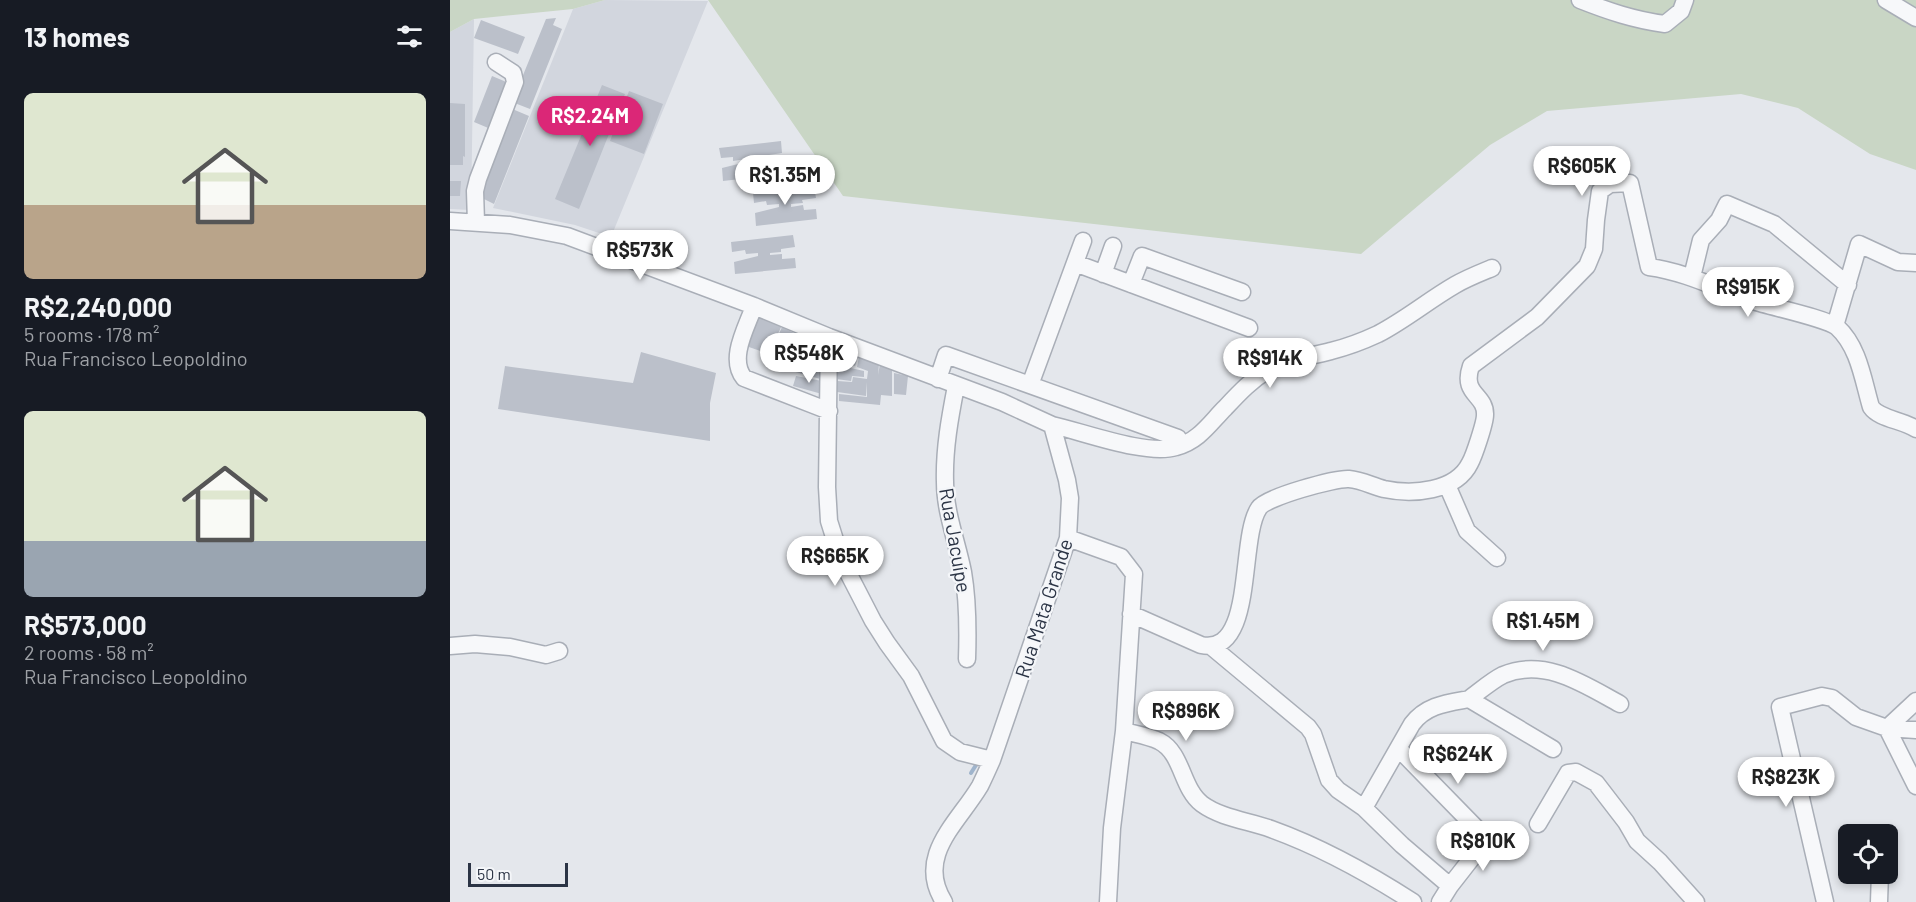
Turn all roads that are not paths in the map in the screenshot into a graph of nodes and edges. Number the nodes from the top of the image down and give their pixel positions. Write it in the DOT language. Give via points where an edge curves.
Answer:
graph roads {
  1 [pos="1580,0"];
  2 [pos="1685,0"];
  3 [pos="1886,0"];
  4 [pos="1916,18"];
  5 [pos="496,62"];
  6 [pos="450,221"];
  7 [pos="476,222"];
  8 [pos="1083,241"];
  9 [pos="1113,246"];
  10 [pos="1075,263"];
  11 [pos="1916,263"];
  12 [pos="1492,268"];
  13 [pos="1103,274"];
  14 [pos="1692,277"];
  15 [pos="1131,284"];
  16 [pos="1848,285"];
  17 [pos="1242,292"];
  18 [pos="754,306"];
  19 [pos="1835,326"];
  20 [pos="1249,328"];
  21 [pos="829,337"];
  22 [pos="938,379"];
  23 [pos="1030,385"];
  24 [pos="956,386"];
  25 [pos="829,411"];
  26 [pos="1052,425"];
  27 [pos="1916,429"];
  28 [pos="1178,438"];
  29 [pos="1447,485"];
  30 [pos="1068,538"];
  31 [pos="1497,558"];
  32 [pos="1131,614"];
  33 [pos="450,646"];
  34 [pos="1212,647"];
  35 [pos="559,651"];
  36 [pos="967,659"];
  37 [pos="1469,699"];
  38 [pos="1916,701"];
  39 [pos="1620,704"];
  40 [pos="1124,723"];
  41 [pos="1887,728"];
  42 [pos="1916,730"];
  43 [pos="1399,749"];
  44 [pos="1552,749"];
  45 [pos="992,760"];
  46 [pos="1916,786"];
  47 [pos="1364,808"];
  48 [pos="1538,824"];
  49 [pos="1880,884"];
  50 [pos="1450,886"];
  51 [pos="944,902"];
  52 [pos="1108,902"];
  53 [pos="1413,902"];
  54 [pos="1440,902"];
  55 [pos="1696,902"];
  56 [pos="1825,902"];
  57 [pos="1880,902"];
  1 -- 2 [label="street" via="1638,21 1665,24 1681,11"];
  3 -- 4 [label="street"];
  5 -- 7 [label="street" via="513,74 515,82 478,179"];
  6 -- 7 [label="street"];
  7 -- 18 [label="street" via="567,236"];
  8 -- 10 [label="street"];
  9 -- 13 [label="street"];
  10 -- 13 [label="street"];
  10 -- 23 [label="street"];
  11 -- 16 [label="street" via="1898,262 1859,243"];
  12 -- 26 [label="street" via="1454,286 1378,333 1273,367 1240,391 1208,428 1177,447 1137,447"];
  13 -- 15 [label="street"];
  14 -- 16 [label="street" via="1701,240 1727,204 1774,224"];
  14 -- 19 [label="street"];
  14 -- 29 [label="street" via="1649,267 1630,183 1610,184 1600,191 1594,249 1587,266 1537,317 1471,366 1467,378 1485,415 1470,464 1458,480"];
  15 -- 17 [label="street" via="1142,256"];
  15 -- 20 [label="street"];
  16 -- 19 [label="street"];
  18 -- 21 [label="street"];
  18 -- 25 [label="street" via="737,357 739,372 744,378"];
  19 -- 27 [label="street" via="1860,365 1874,412"];
  21 -- 22 [label="street"];
  21 -- 25 [label="street"];
  22 -- 23 [label="street" via="946,354"];
  22 -- 24 [label="street"];
  23 -- 28 [label="street"];
  24 -- 26 [label="street"];
  24 -- 36 [label="street, Rua Jacuípe" via="945,483 966,595"];
  25 -- 45 [label="street" via="827,487 830,521 841,559 873,621 911,676 944,741 960,752"];
  26 -- 30 [label="street, Rua Mata Grande" via="1070,498"];
  29 -- 31 [label="street" via="1467,531"];
  29 -- 34 [label="street" via="1394,491 1347,478 1275,497 1260,507 1249,545 1239,614 1232,633"];
  30 -- 32 [label="street" via="1121,557 1134,574"];
  30 -- 45 [label="street, Rua Mata Grande"];
  32 -- 34 [label="street"];
  32 -- 40 [label="street"];
  33 -- 35 [label="street" via="510,647 546,656"];
  34 -- 47 [label="street" via="1308,727 1329,780"];
  37 -- 39 [label="street" via="1503,675 1524,669 1546,669"];
  37 -- 43 [label="street" via="1432,707 1419,715"];
  37 -- 44 [label="street"];
  38 -- 41 [label="street"];
  40 -- 52 [label="street"];
  40 -- 53 [label="street" via="1166,746 1203,805 1326,851"];
  41 -- 42 [label="street"];
  41 -- 46 [label="street"];
  41 -- 56 [label="street" via="1856,717 1832,698 1822,696 1780,707"];
  43 -- 47 [label="street"];
  43 -- 50 [label="street" via="1485,840"];
  45 -- 51 [label="street, Rua Mata Grande" via="938,851 934,876"];
  47 -- 50 [label="street"];
  48 -- 55 [label="street" via="1568,773 1576,772 1596,783 1637,841"];
  49 -- 57 [label="street"];
  50 -- 54 [label="street"];
}
